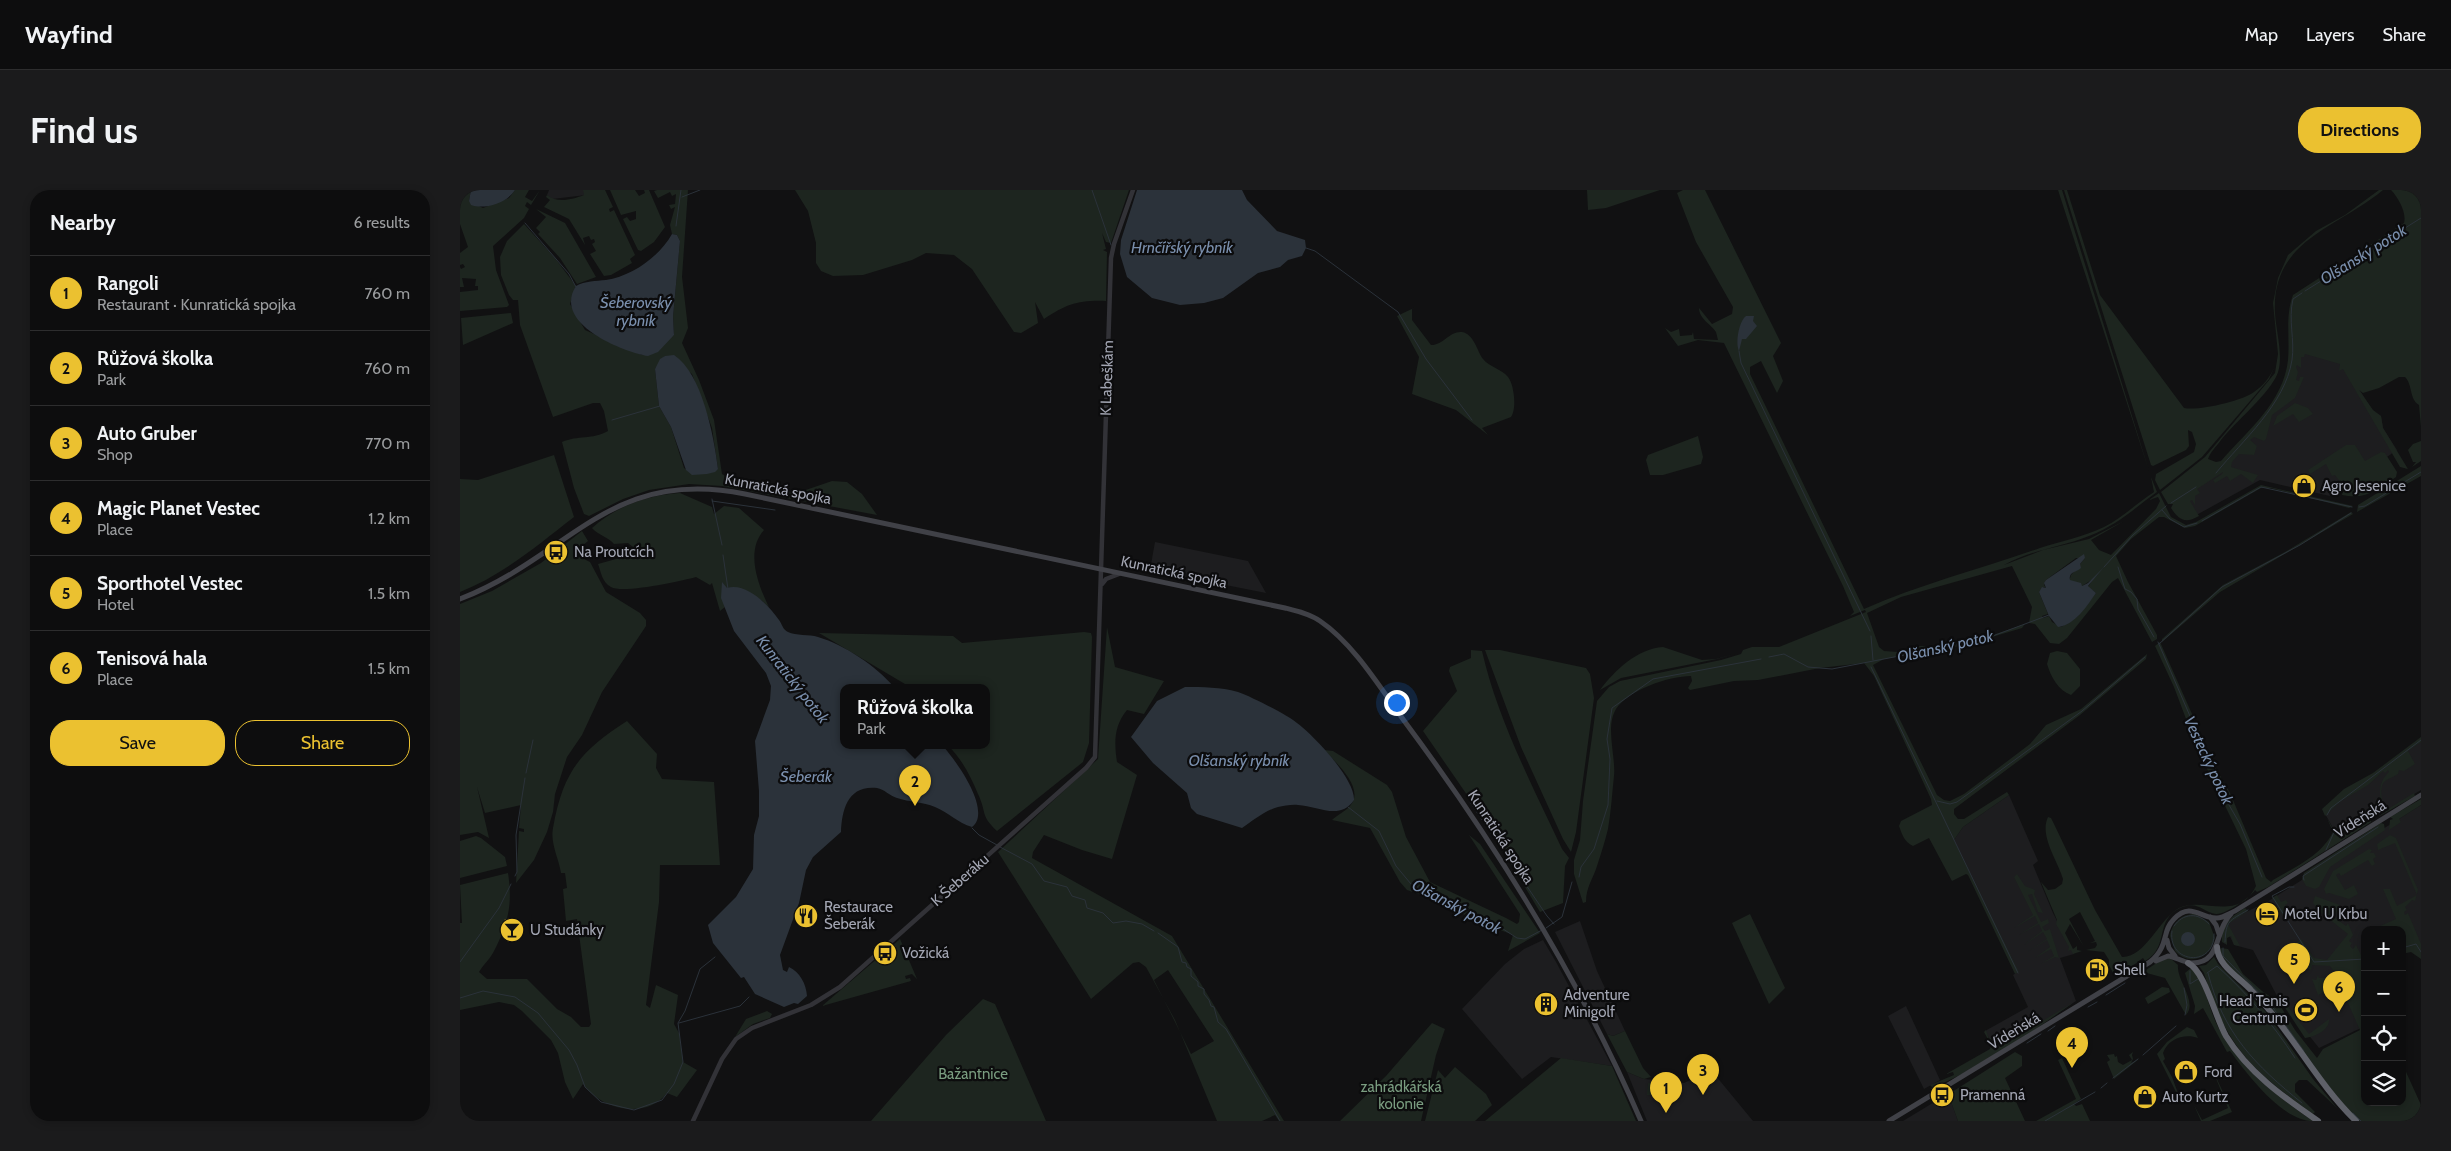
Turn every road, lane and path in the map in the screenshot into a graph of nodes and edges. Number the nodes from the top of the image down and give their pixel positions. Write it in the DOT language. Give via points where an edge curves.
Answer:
graph roads {
  1 [pos="1133,190"];
  2 [pos="1102,554"];
  3 [pos="1086,567"];
  4 [pos="1102,569"];
  5 [pos="1120,574"];
  6 [pos="1102,584"];
  7 [pos="460,599"];
  8 [pos="2421,795"];
  9 [pos="2235,911"];
  10 [pos="2207,915"];
  11 [pos="2166,936"];
  12 [pos="2219,936"];
  13 [pos="2217,947"];
  14 [pos="2178,958"];
  15 [pos="2150,962"];
  16 [pos="2188,963"];
  17 [pos="693,1121"];
  18 [pos="1641,1121"];
  19 [pos="1889,1121"];
  20 [pos="2318,1121"];
  21 [pos="2356,1121"];
  1 -- 2 [label="street, K Labeškám" via="1111,258"];
  2 -- 3 [label="street" via="1096,565"];
  2 -- 4 [label="street, K Labeškám"];
  3 -- 4 [label="main road, Kunratická spojka"];
  3 -- 7 [label="main road, Kunratická spojka" via="745,494 717,489 683,489 648,495 602,513 516,572"];
  4 -- 5 [label="main road, Kunratická spojka"];
  4 -- 6 [label="street, K Šeberáku"];
  5 -- 6 [label="street"];
  5 -- 18 [label="main road, Kunratická spojka" via="1285,608 1312,616 1328,627 1356,658 1436,764 1543,925 1606,1043"];
  6 -- 17 [label="street, K Šeberáku" via="1095,757 834,992 804,1008 752,1028 736,1039 722,1059"];
  8 -- 9 [label="main road, Vídeňská"];
  9 -- 10 [label="main road, Vídeňská" via="2220,918"];
  9 -- 12 [label="main road, Vídeňská" via="2224,922"];
  10 -- 11 [label="main road, Vídeňská" via="2194,911 2181,913 2171,922"];
  10 -- 12 [label="main road" via="2216,925"];
  11 -- 14 [label="main road" via="2169,948"];
  11 -- 15 [label="main road, Vídeňská" via="2162,951"];
  12 -- 13 [label="main road, Vídeňská"];
  13 -- 16 [label="main road" via="2205,960"];
  13 -- 21 [label="highway" via="2219,959 2267,1006 2319,1080"];
  14 -- 15 [label="main road, Vídeňská" via="2166,956"];
  14 -- 16 [label="main road"];
  15 -- 19 [label="main road, Vídeňská"];
  16 -- 20 [label="highway" via="2199,972 2218,1020 2242,1058 2270,1086"];
}
